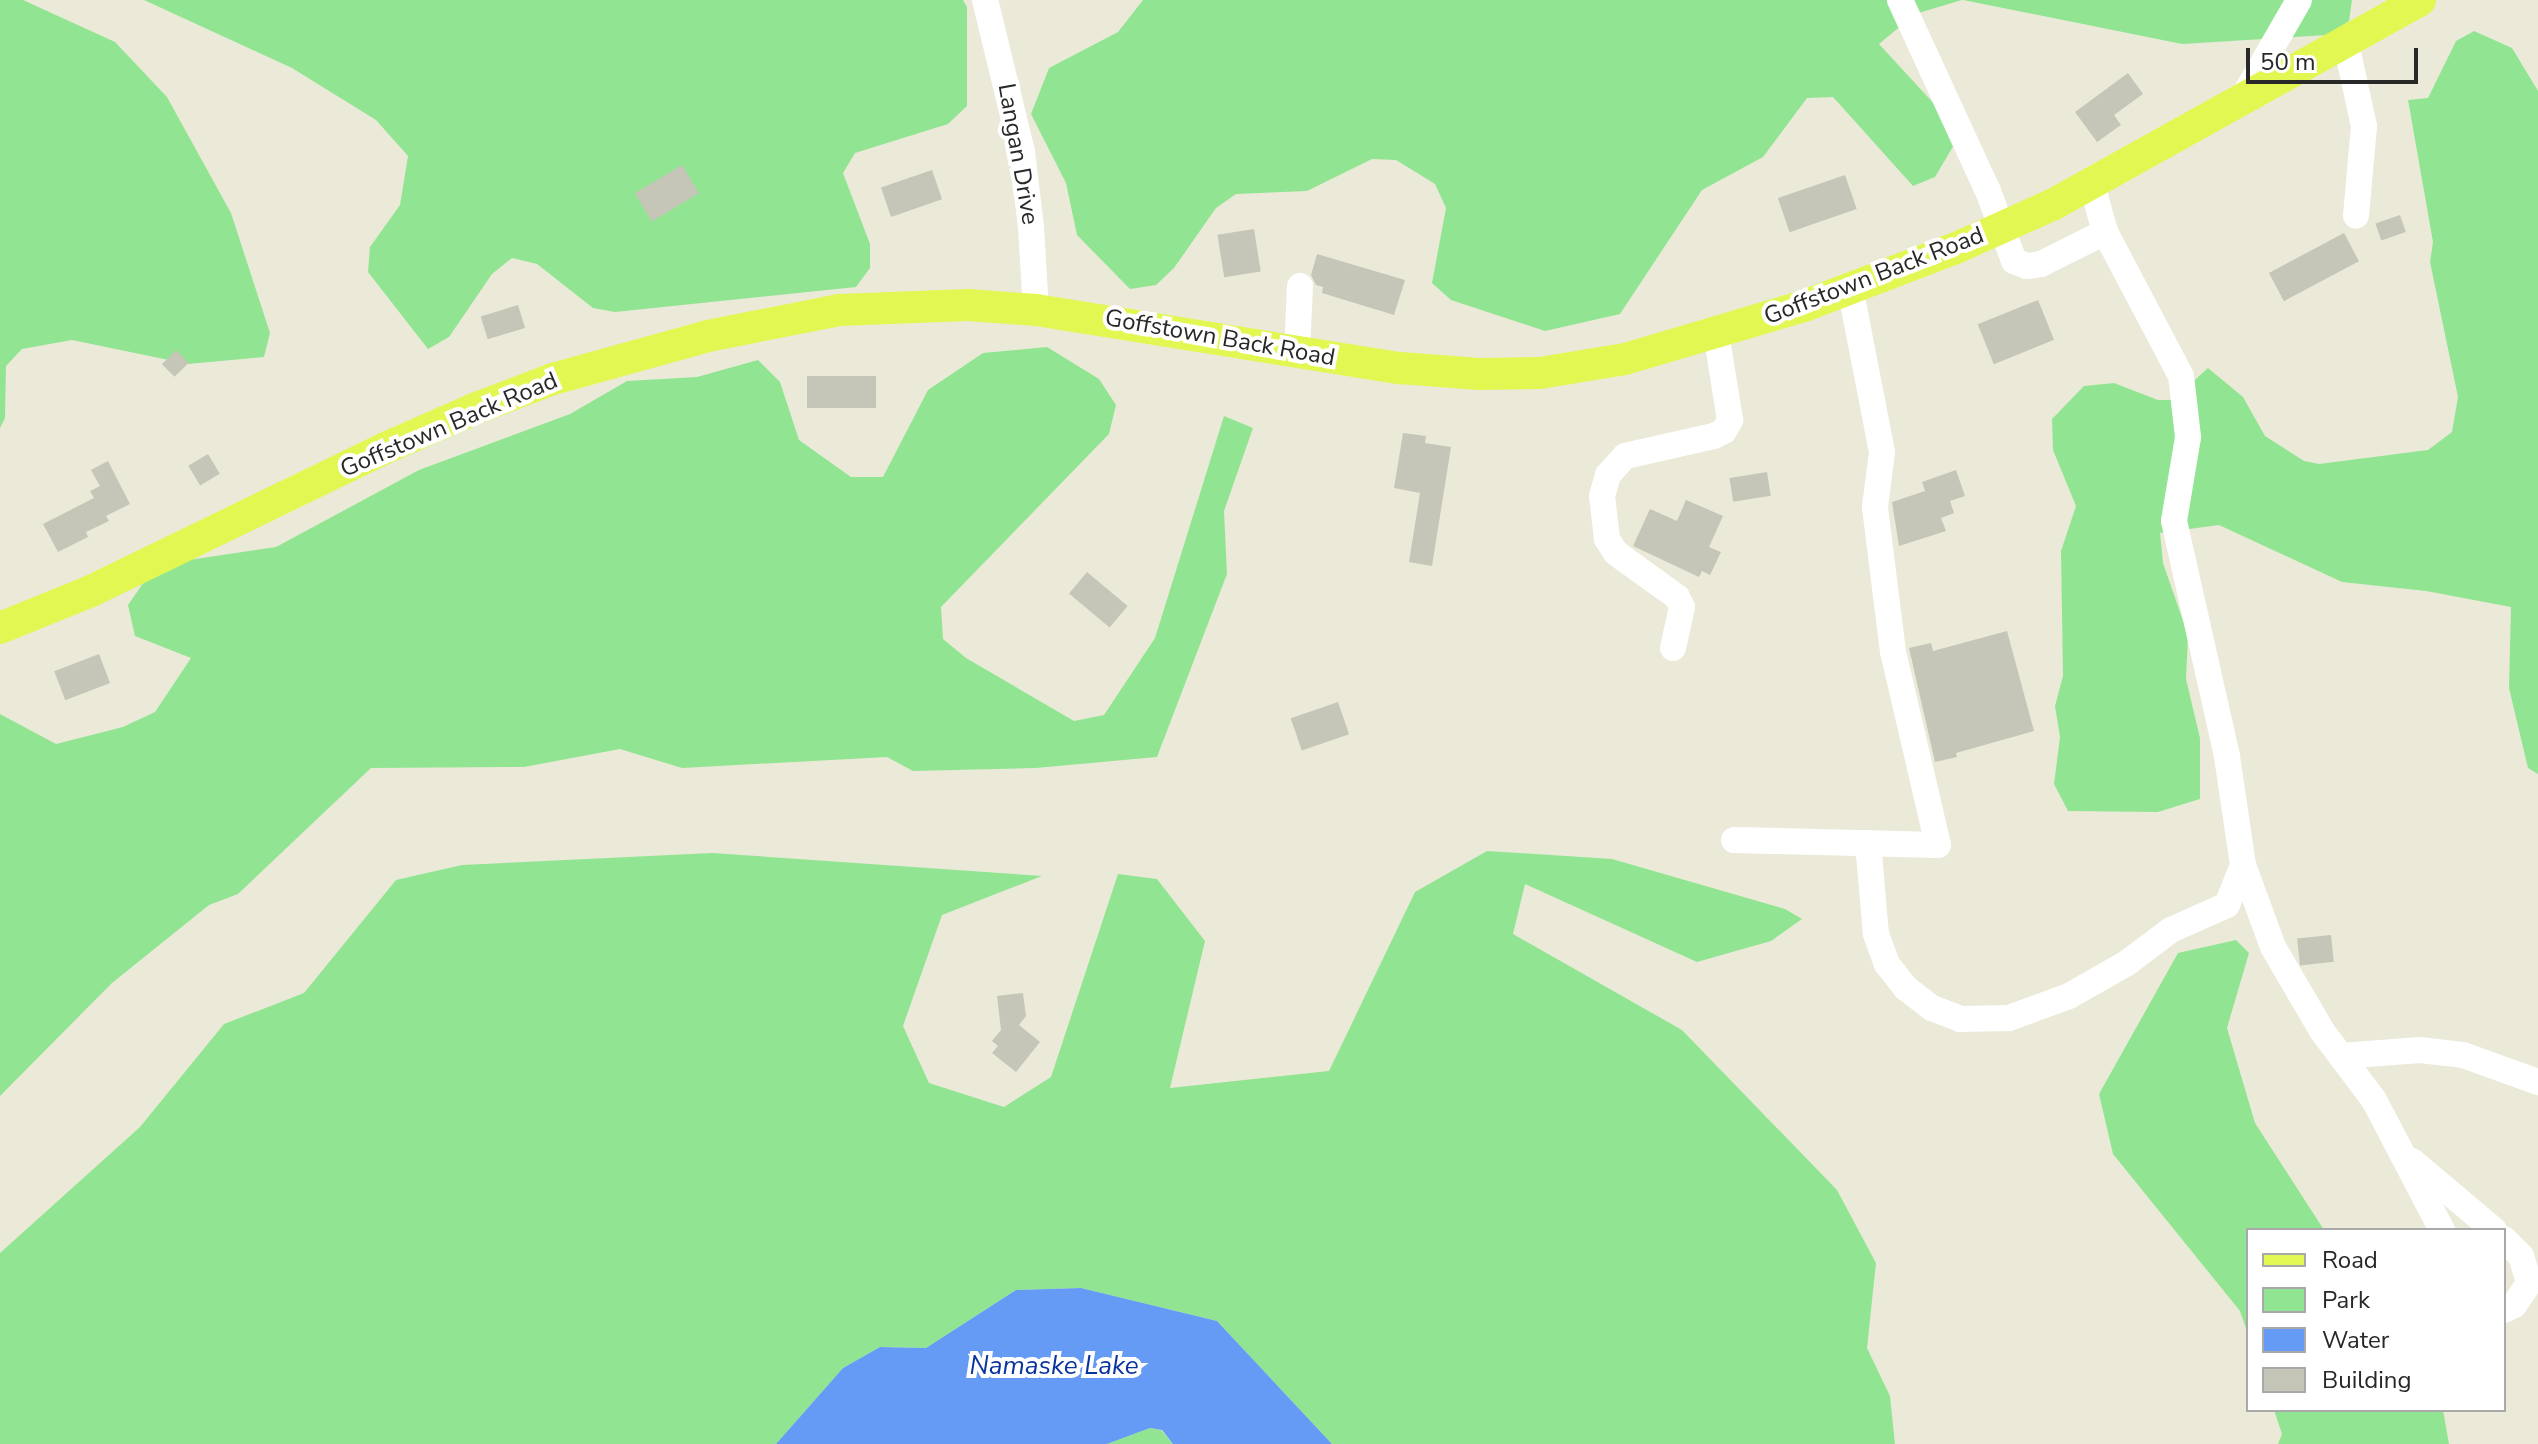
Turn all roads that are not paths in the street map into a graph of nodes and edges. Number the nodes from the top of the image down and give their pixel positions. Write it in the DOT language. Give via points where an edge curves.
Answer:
graph roads {
  1 [pos="985,0"];
  2 [pos="1900,0"];
  3 [pos="2299,0"];
  4 [pos="2420,0"];
  5 [pos="2345,39"];
  6 [pos="2241,101"];
  7 [pos="2092,184"];
  8 [pos="2356,216"];
  9 [pos="2001,227"];
  10 [pos="2105,232"];
  11 [pos="1300,286"];
  12 [pos="1850,288"];
  13 [pos="1036,310"];
  14 [pos="1716,333"];
  15 [pos="1297,352"];
  16 [pos="0,628"];
  17 [pos="1673,648"];
  18 [pos="1734,840"];
  19 [pos="1868,843"];
  20 [pos="2243,865"];
  21 [pos="2341,1056"];
  22 [pos="2538,1082"];
  23 [pos="2400,1151"];
  24 [pos="2441,1228"];
  25 [pos="2492,1228"];
  26 [pos="2506,1241"];
  27 [pos="2506,1309"];
  1 -- 13 [label="street, Langan Drive" via="1022,152"];
  2 -- 9 [label="street"];
  3 -- 6 [label="street"];
  4 -- 5 [label="main road, Goffstown Back Road"];
  5 -- 6 [label="main road, Goffstown Back Road"];
  5 -- 8 [label="street" via="2364,126"];
  6 -- 7 [label="main road, Goffstown Back Road"];
  7 -- 9 [label="main road, Goffstown Back Road"];
  7 -- 10 [label="street"];
  9 -- 10 [label="street" via="2014,261 2027,266"];
  9 -- 12 [label="main road, Goffstown Back Road"];
  10 -- 20 [label="street" via="2181,376 2188,437 2174,521 2227,756"];
  11 -- 15 [label="street"];
  12 -- 14 [label="main road, Goffstown Back Road"];
  12 -- 19 [label="street" via="1882,452 1875,507 1893,652 1938,845"];
  13 -- 15 [label="main road, Goffstown Back Road"];
  13 -- 16 [label="main road, Goffstown Back Road" via="942,305 839,310 747,326 553,379 381,450 91,591"];
  14 -- 15 [label="main road, Goffstown Back Road" via="1625,359 1540,373 1400,368"];
  14 -- 17 [label="street" via="1730,420 1724,431 1625,456 1608,475 1602,496 1607,539 1616,553 1677,597 1682,607"];
  18 -- 19 [label="street"];
  19 -- 20 [label="street" via="1876,934 1887,964 1932,1008 1960,1019 2009,1018 2069,996 2171,930 2227,905"];
  20 -- 21 [label="street" via="2273,947"];
  21 -- 22 [label="street" via="2420,1050 2463,1055"];
  21 -- 23 [label="street" via="2374,1100"];
  23 -- 24 [label="street"];
  23 -- 25 [label="street"];
  26 -- 27 [label="street" via="2521,1256 2529,1283"];
}
